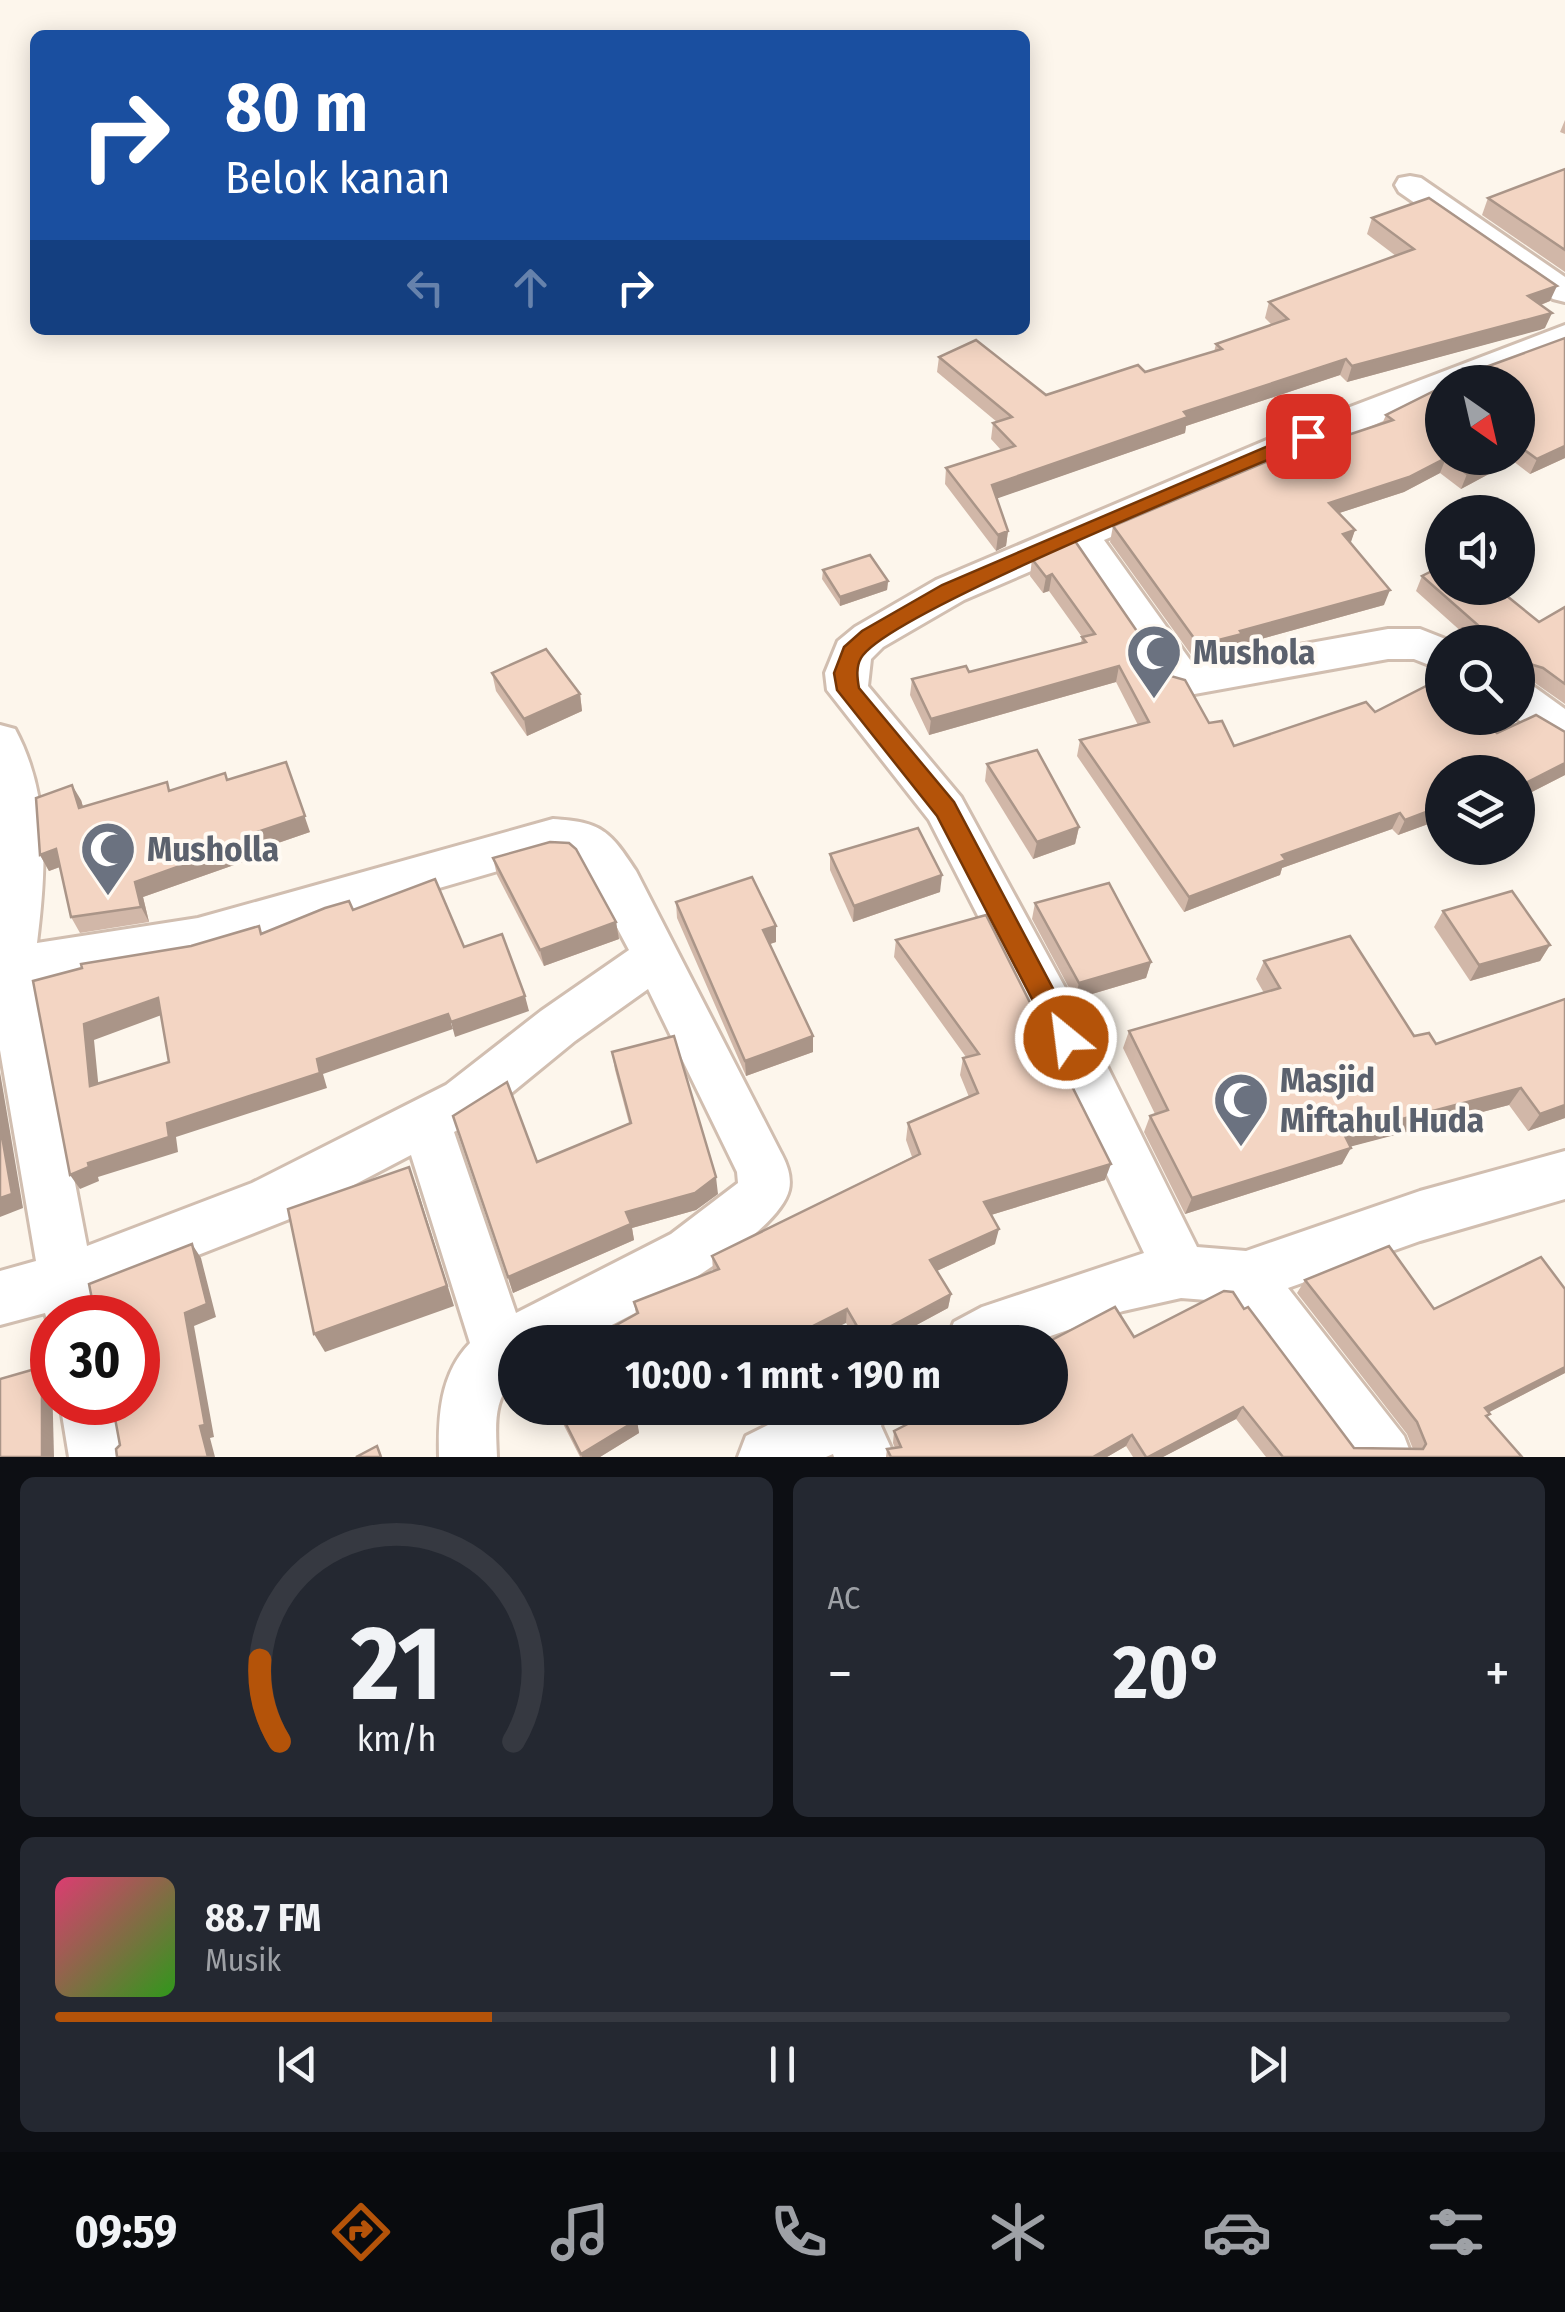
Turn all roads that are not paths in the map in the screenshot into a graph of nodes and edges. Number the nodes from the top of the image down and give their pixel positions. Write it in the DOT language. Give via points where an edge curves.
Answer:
graph roads {
  1 [pos="1410,185"];
  2 [pos="1565,292"];
  3 [pos="1565,335"];
  4 [pos="1489,365"];
  5 [pos="1425,390"];
  6 [pos="1080,535"];
  7 [pos="1425,646"];
  8 [pos="1535,709"];
  9 [pos="1565,730"];
  10 [pos="0,741"];
  11 [pos="657,957"];
  12 [pos="10,968"];
  13 [pos="426,1120"];
  14 [pos="1565,1174"];
  15 [pos="1181,1272"];
  16 [pos="1246,1278"];
  17 [pos="68,1295"];
  18 [pos="75,1295"];
  19 [pos="0,1298"];
  20 [pos="30,1298"];
  21 [pos="503,1325"];
  22 [pos="551,1325"];
  23 [pos="1005,1325"];
  24 [pos="498,1357"];
  25 [pos="92,1425"];
  26 [pos="857,1427"];
  27 [pos="98,1457"];
  28 [pos="468,1457"];
  29 [pos="766,1457"];
  30 [pos="1383,1457"];
  1 -- 2 [label="street"];
  3 -- 4 [label="street"];
  5 -- 6 [label="street"];
  6 -- 7 [label="street" via="1181,678 1388,644"];
  6 -- 15 [label="street" via="950,590 870,637 852,652 848,690 945,809 1082,1066"];
  8 -- 9 [label="street"];
  10 -- 12 [label="street" via="17,788 20,830 21,887"];
  11 -- 12 [label="street" via="599,851 583,839 553,837 198,938"];
  11 -- 13 [label="street" via="464,1101"];
  11 -- 22 [label="street" via="763,1170 764,1188 755,1203 690,1252"];
  12 -- 17 [label="street"];
  13 -- 18 [label="street"];
  13 -- 21 [label="street"];
  14 -- 16 [label="street" via="1420,1216"];
  15 -- 16 [label="street"];
  15 -- 23 [label="street" via="1123,1284"];
  16 -- 30 [label="street"];
  19 -- 20 [label="street"];
  24 -- 28 [label="street" via="478,1374 466,1402"];
  25 -- 27 [label="street"];
  26 -- 29 [label="street"];
}
